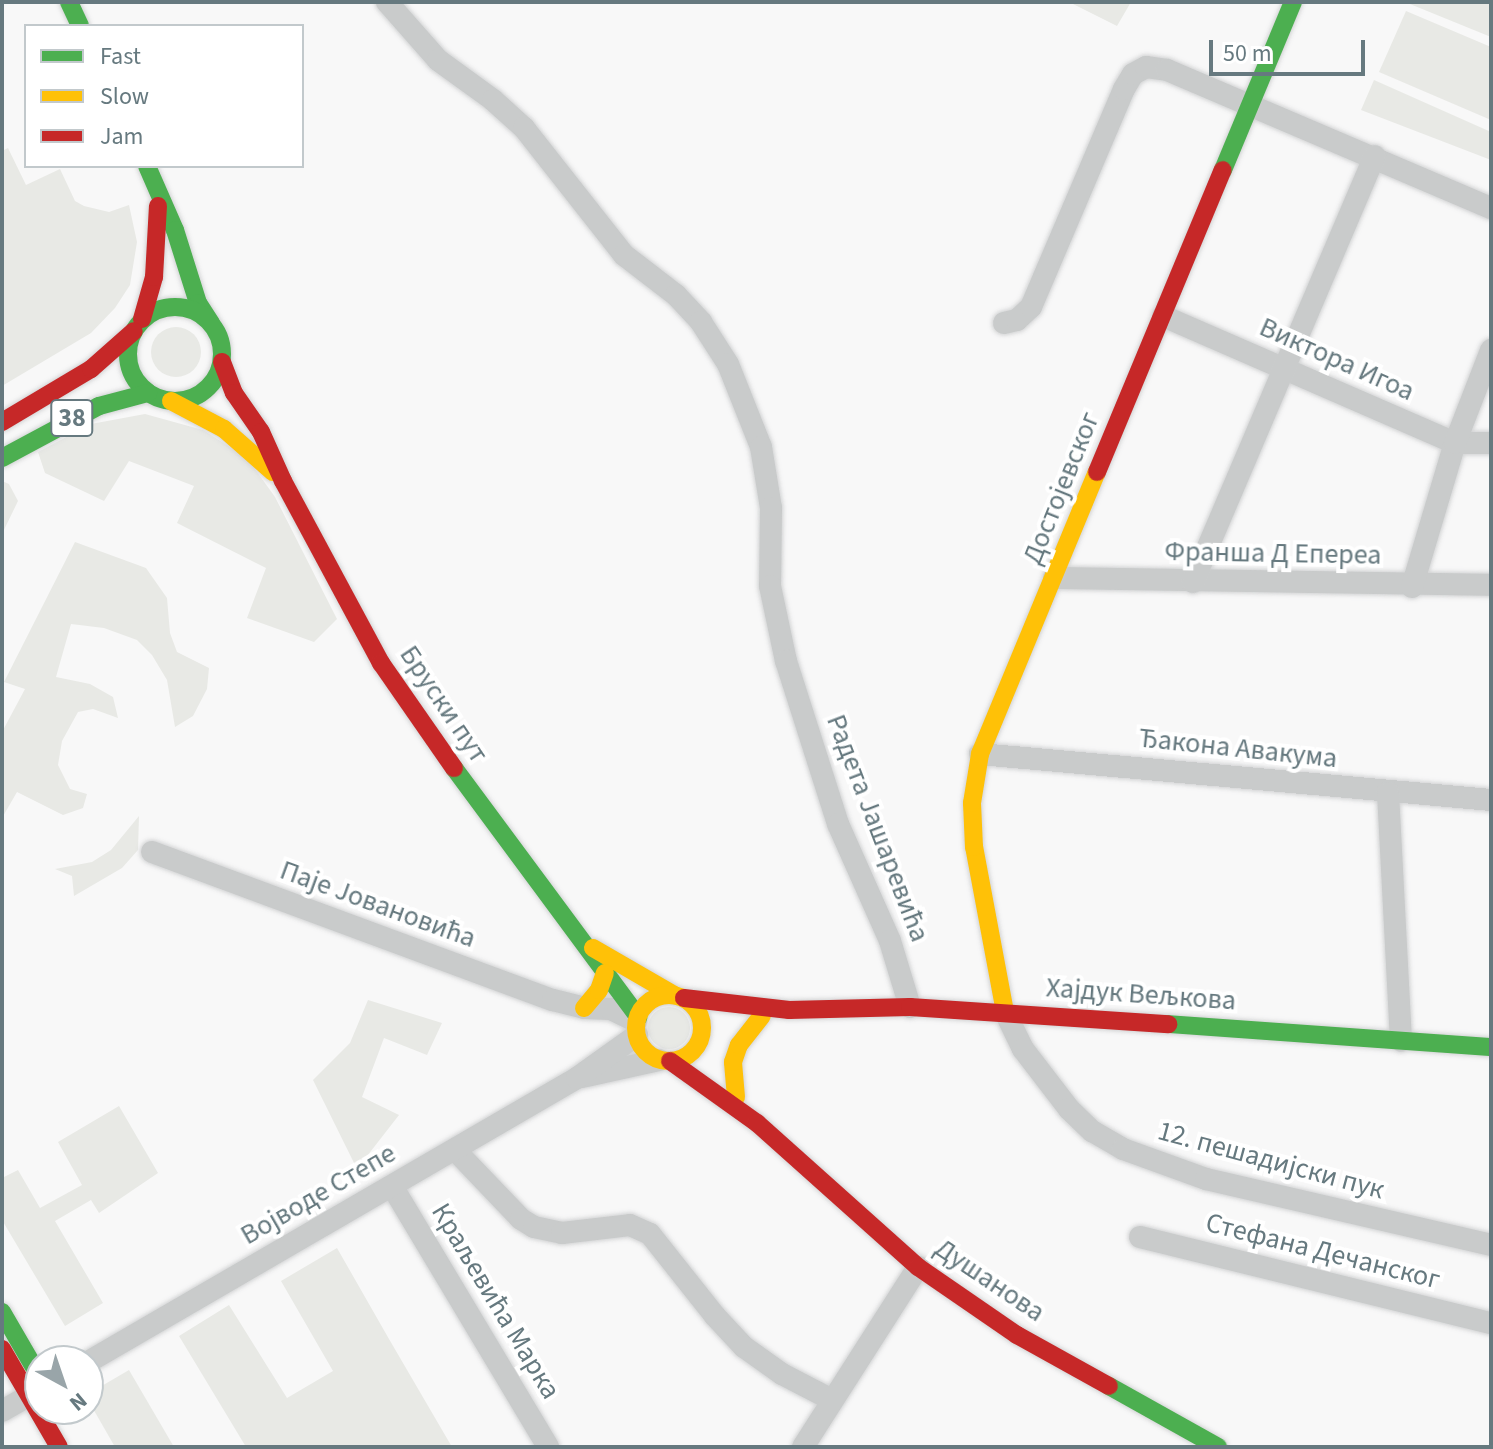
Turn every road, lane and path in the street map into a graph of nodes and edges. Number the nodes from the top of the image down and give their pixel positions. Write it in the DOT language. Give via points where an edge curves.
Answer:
graph roads {
  1 [pos="69,2"];
  2 [pos="387,2"];
  3 [pos="1293,2"];
  4 [pos="79,24"];
  5 [pos="1249,106"];
  6 [pos="1375,156"];
  7 [pos="148,168"];
  8 [pos="158,190"];
  9 [pos="1491,208"];
  10 [pos="1163,316"];
  11 [pos="211,323"];
  12 [pos="1004,323"];
  13 [pos="138,325"];
  14 [pos="1491,350"];
  15 [pos="222,362"];
  16 [pos="1284,369"];
  17 [pos="148,393"];
  18 [pos="171,401"];
  19 [pos="2,422"];
  20 [pos="1455,443"];
  21 [pos="1491,443"];
  22 [pos="2,458"];
  23 [pos="283,481"];
  24 [pos="1054,578"];
  25 [pos="1193,582"];
  26 [pos="1491,585"];
  27 [pos="1412,587"];
  28 [pos="980,754"];
  29 [pos="1388,793"];
  30 [pos="1491,800"];
  31 [pos="152,852"];
  32 [pos="584,942"];
  33 [pos="605,973"];
  34 [pos="679,997"];
  35 [pos="910,1007"];
  36 [pos="584,1008"];
  37 [pos="786,1009"];
  38 [pos="1005,1012"];
  39 [pos="762,1016"];
  40 [pos="637,1026"];
  41 [pos="700,1038"];
  42 [pos="1401,1041"];
  43 [pos="1491,1047"];
  44 [pos="665,1060"];
  45 [pos="577,1078"];
  46 [pos="736,1097"];
  47 [pos="757,1123"];
  48 [pos="455,1150"];
  49 [pos="392,1186"];
  50 [pos="1140,1237"];
  51 [pos="1491,1245"];
  52 [pos="918,1267"];
  53 [pos="2,1312"];
  54 [pos="1491,1323"];
  55 [pos="2,1349"];
  56 [pos="104,1353"];
  57 [pos="24,1361"];
  58 [pos="24,1374"];
  59 [pos="24,1395"];
  60 [pos="832,1400"];
  61 [pos="2,1411"];
  62 [pos="57,1425"];
  63 [pos="68,1444"];
  64 [pos="548,1447"];
  65 [pos="803,1447"];
  66 [pos="1218,1447"];
  1 -- 4 [label="main road"];
  2 -- 35 [label="street, Радета Јашаревића" via="438,60 524,128 624,255 676,295 728,364 761,447 771,508 770,586 786,661 838,824 890,941"];
  3 -- 5 [label="main road, Достојевског"];
  5 -- 6 [label="street"];
  5 -- 10 [label="main road, Достојевског"];
  5 -- 12 [label="street" via="1156,67 1133,74 1031,307 1017,320"];
  6 -- 9 [label="street"];
  6 -- 16 [label="street"];
  7 -- 8 [label="main road"];
  8 -- 11 [label="main road" via="198,303"];
  8 -- 13 [label="main road" via="155,267"];
  10 -- 16 [label="street, Виктора Игоа"];
  10 -- 24 [label="main road, Достојевског"];
  11 -- 13 [label="main road, 38" via="200,313 170,306"];
  11 -- 15 [label="main road" via="219,335"];
  13 -- 17 [label="main road" via="128,349 130,368"];
  13 -- 19 [label="main road, 38" via="91,369"];
  14 -- 20 [label="street"];
  15 -- 18 [label="main road" via="209,387"];
  15 -- 23 [label="main road, Бруски пут"];
  16 -- 20 [label="street, Виктора Игоа"];
  16 -- 25 [label="street"];
  17 -- 18 [label="main road"];
  17 -- 22 [label="main road, 38" via="99,406"];
  18 -- 23 [label="main road, Бруски пут" via="224,429"];
  20 -- 21 [label="street, Виктора Игоа"];
  20 -- 27 [label="street"];
  23 -- 32 [label="main road, Бруски пут" via="354,617 415,715"];
  24 -- 25 [label="street, Франша Д Епереа"];
  24 -- 28 [label="main road, Достојевског"];
  25 -- 27 [label="street, Франша Д Епереа"];
  26 -- 27 [label="street, Франша Д Епереа"];
  28 -- 29 [label="street, Ђакона Авакума"];
  28 -- 38 [label="main road, Достојевског" via="973,836"];
  29 -- 30 [label="street, Ђакона Авакума"];
  29 -- 42 [label="street"];
  31 -- 36 [label="street, Паје Јовановића"];
  32 -- 33 [label="main road, Бруски пут"];
  32 -- 34 [label="main road, Бруски пут"];
  33 -- 36 [label="main road"];
  33 -- 40 [label="main road, Бруски пут"];
  34 -- 37 [label="main road"];
  34 -- 40 [label="main road" via="653,1000"];
  34 -- 41 [label="main road" via="701,1017"];
  35 -- 37 [label="main road, Хајдук Вељкова"];
  35 -- 38 [label="main road, Хајдук Вељкова"];
  36 -- 40 [label="street, Паје Јовановића" via="615,1026"];
  37 -- 39 [label="main road"];
  38 -- 42 [label="main road, Хајдук Вељкова"];
  38 -- 51 [label="street, 12. пешадијски пук" via="1023,1049 1069,1109 1123,1149 1206,1179"];
  39 -- 41 [label="main road"];
  39 -- 46 [label="main road" via="733,1062"];
  40 -- 44 [label="main road" via="649,1054"];
  40 -- 45 [label="street, Војводе Степе"];
  41 -- 44 [label="main road" via="687,1056"];
  41 -- 46 [label="main road, Душанова"];
  42 -- 43 [label="main road, Хајдук Вељкова"];
  44 -- 45 [label="street, Војводе Степе"];
  44 -- 47 [label="main road, Душанова"];
  45 -- 48 [label="street, Војводе Степе"];
  46 -- 47 [label="main road, Душанова"];
  47 -- 52 [label="main road, Душанова"];
  48 -- 49 [label="street, Војводе Степе"];
  48 -- 60 [label="street, Краљевића Марка" via="534,1227 562,1233 630,1225 650,1234 744,1347"];
  49 -- 56 [label="street, Војводе Степе"];
  49 -- 64 [label="street, Краљевића Марка"];
  50 -- 54 [label="street, Стефана Дечанског"];
  52 -- 60 [label="street"];
  52 -- 66 [label="main road, Душанова" via="1017,1335"];
  53 -- 57 [label="main road"];
  55 -- 58 [label="main road"];
  59 -- 61 [label="street"];
  60 -- 65 [label="street"];
  62 -- 63 [label="main road"];
}
